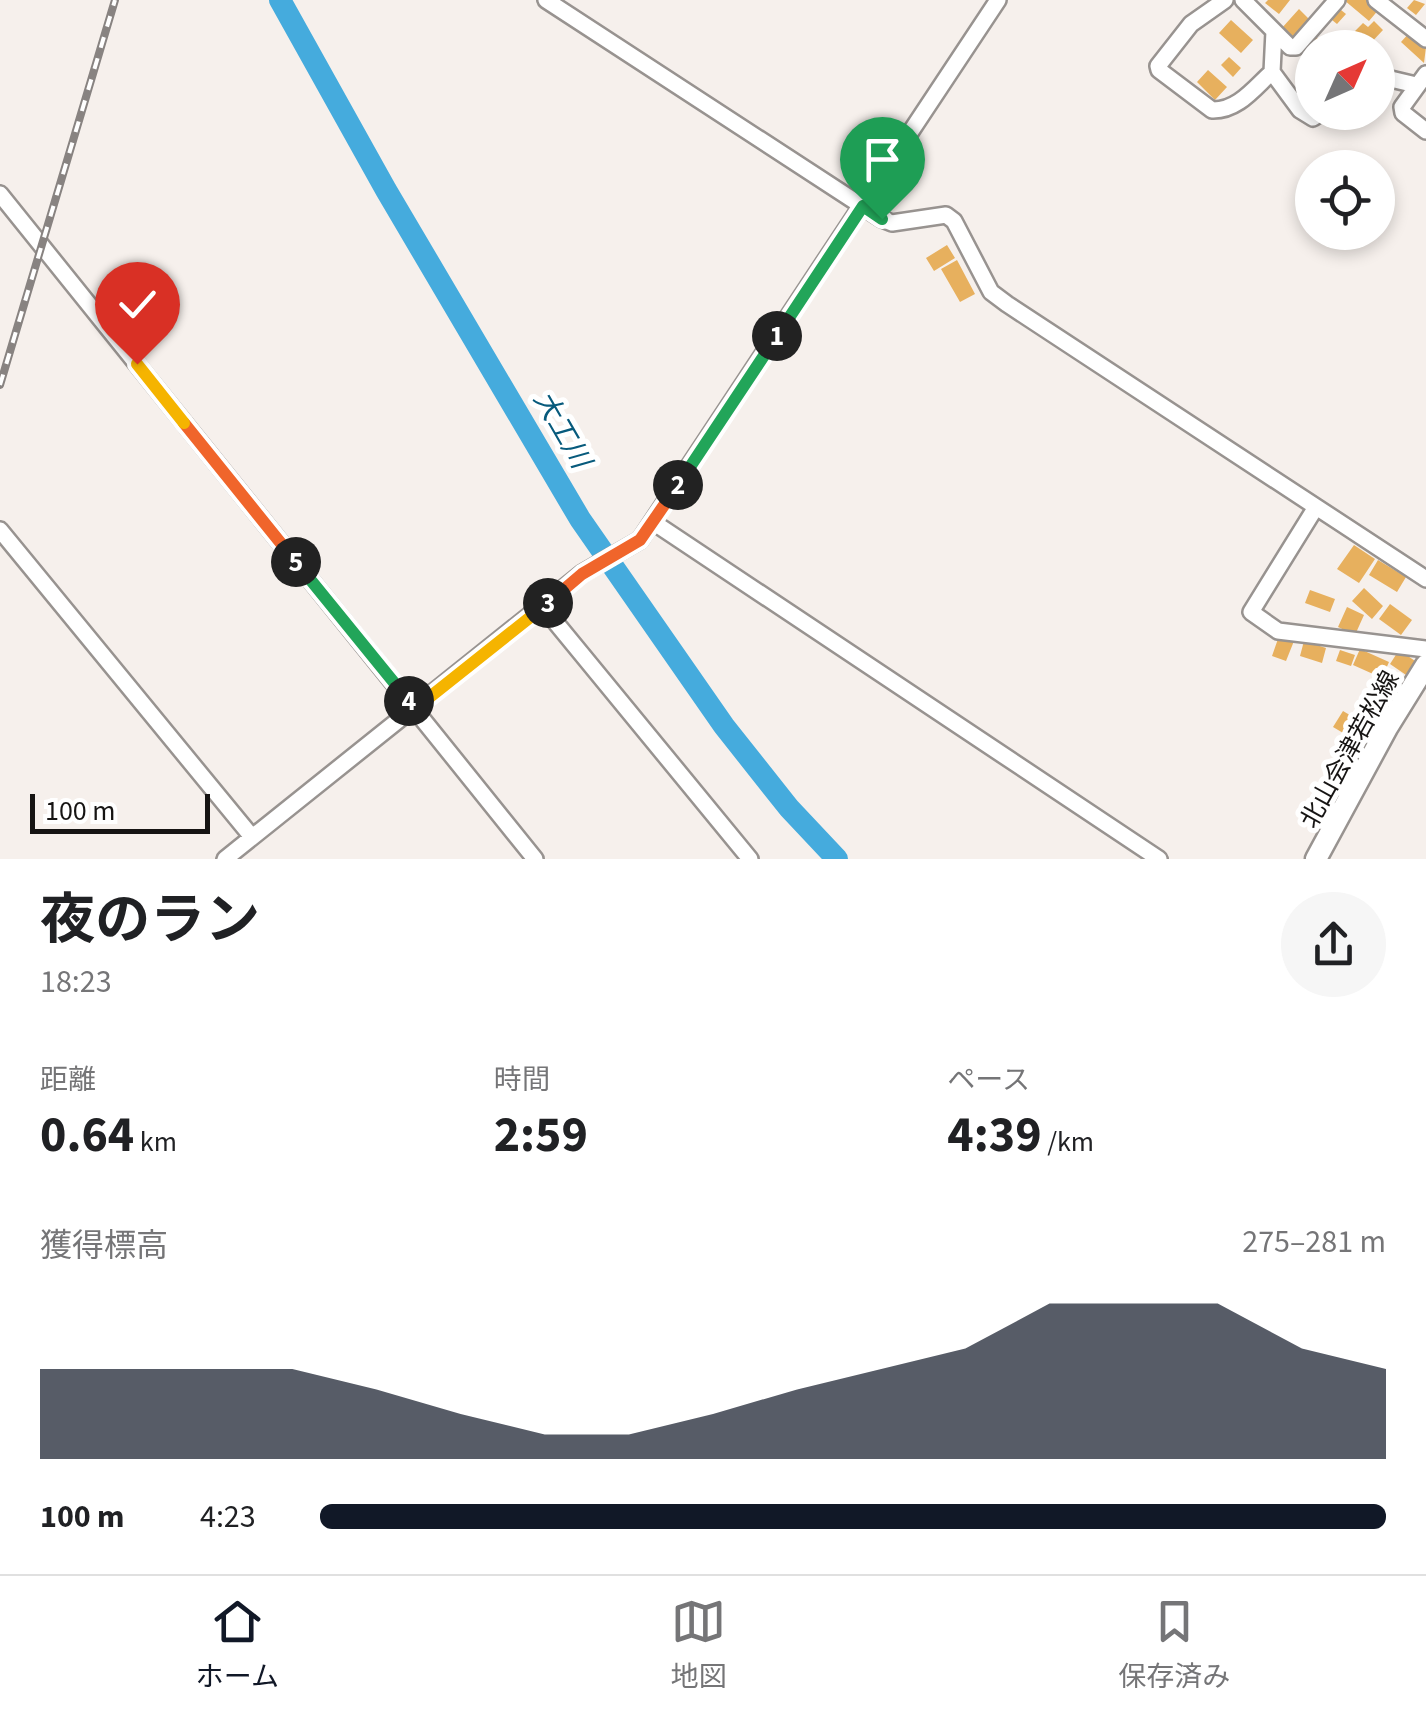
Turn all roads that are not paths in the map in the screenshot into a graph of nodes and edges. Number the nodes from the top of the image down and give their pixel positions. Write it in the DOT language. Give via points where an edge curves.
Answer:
graph roads {
  1 [pos="546,0"];
  2 [pos="998,0"];
  3 [pos="1225,0"];
  4 [pos="1243,0"];
  5 [pos="1337,0"];
  6 [pos="1376,0"];
  7 [pos="1274,31"];
  8 [pos="1426,40"];
  9 [pos="1272,72"];
  10 [pos="1395,78"];
  11 [pos="1421,80"];
  12 [pos="1295,103"];
  13 [pos="1426,131"];
  14 [pos="0,194"];
  15 [pos="863,206"];
  16 [pos="1316,507"];
  17 [pos="653,522"];
  18 [pos="0,530"];
  19 [pos="1426,579"];
  20 [pos="543,607"];
  21 [pos="1426,649"];
  22 [pos="1426,665"];
  23 [pos="416,708"];
  24 [pos="252,837"];
  25 [pos="225,859"];
  26 [pos="535,859"];
  27 [pos="750,859"];
  28 [pos="1160,859"];
  29 [pos="1316,859"];
  1 -- 15 [label="street"];
  2 -- 15 [label="street"];
  3 -- 9 [label="street" via="1191,24 1159,70 1212,110 1244,99"];
  4 -- 7 [label="street"];
  5 -- 7 [label="street" via="1296,46"];
  6 -- 8 [label="street"];
  7 -- 9 [label="street"];
  9 -- 12 [label="street"];
  10 -- 11 [label="street"];
  11 -- 13 [label="street" via="1402,107"];
  14 -- 23 [label="street"];
  15 -- 16 [label="street" via="892,223 946,215 994,295"];
  15 -- 17 [label="street"];
  16 -- 19 [label="street"];
  16 -- 21 [label="street" via="1251,612 1278,631"];
  17 -- 20 [label="street" via="640,540"];
  17 -- 28 [label="street"];
  18 -- 24 [label="street"];
  20 -- 23 [label="street"];
  20 -- 27 [label="street"];
  22 -- 29 [label="main road, 北山会津若松線"];
  23 -- 24 [label="street"];
  23 -- 26 [label="street"];
  24 -- 25 [label="street"];
}
